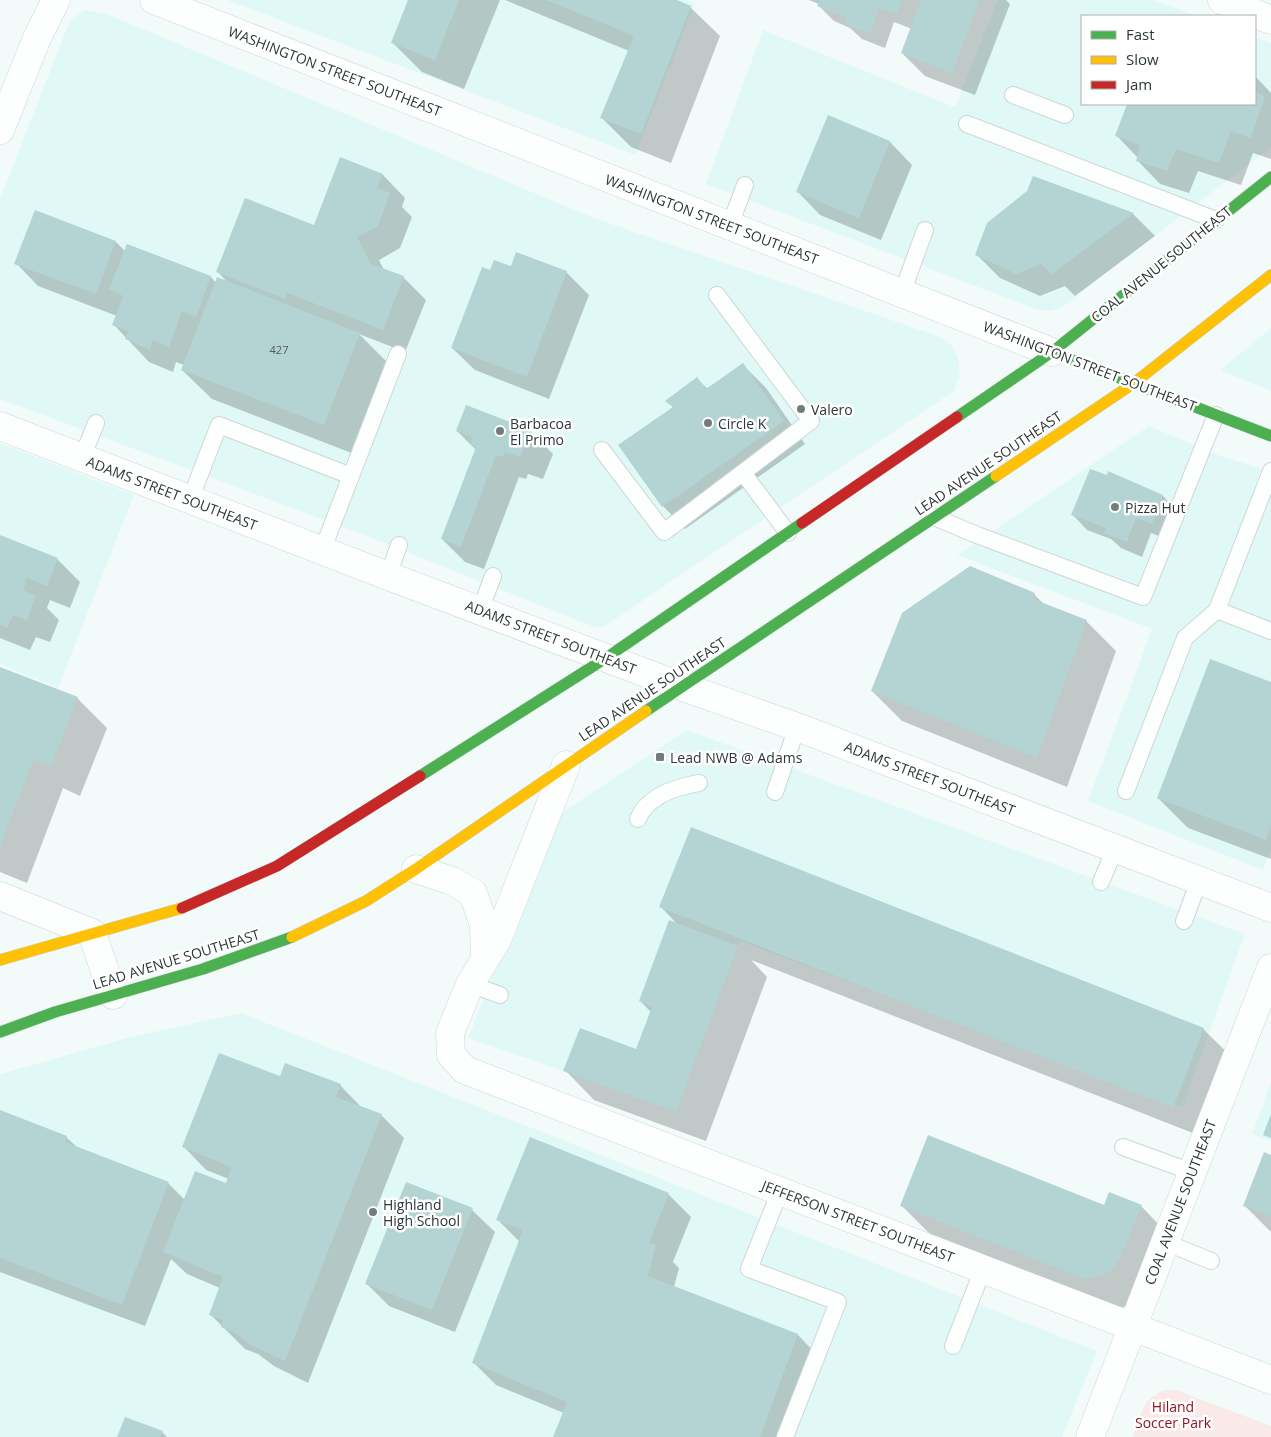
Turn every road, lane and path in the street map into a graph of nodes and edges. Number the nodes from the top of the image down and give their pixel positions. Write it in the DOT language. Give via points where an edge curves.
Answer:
graph roads {
  1 [pos="56,0"];
  2 [pos="154,0"];
  3 [pos="1222,0"];
  4 [pos="1271,20"];
  5 [pos="1013,95"];
  6 [pos="1065,115"];
  7 [pos="967,124"];
  8 [pos="0,130"];
  9 [pos="1271,177"];
  10 [pos="745,185"];
  11 [pos="1216,220"];
  12 [pos="730,225"];
  13 [pos="925,230"];
  14 [pos="1271,275"];
  15 [pos="902,293"];
  16 [pos="717,295"];
  17 [pos="1052,352"];
  18 [pos="398,354"];
  19 [pos="1134,383"];
  20 [pos="1216,414"];
  21 [pos="96,423"];
  22 [pos="0,426"];
  23 [pos="1271,436"];
  24 [pos="602,450"];
  25 [pos="82,458"];
  26 [pos="1271,471"];
  27 [pos="742,473"];
  28 [pos="351,476"];
  29 [pos="190,500"];
  30 [pos="934,517"];
  31 [pos="788,532"];
  32 [pos="399,545"];
  33 [pos="322,551"];
  34 [pos="388,576"];
  35 [pos="493,576"];
  36 [pos="480,610"];
  37 [pos="1217,610"];
  38 [pos="1271,630"];
  39 [pos="606,658"];
  40 [pos="683,687"];
  41 [pos="797,727"];
  42 [pos="566,765"];
  43 [pos="699,783"];
  44 [pos="1126,790"];
  45 [pos="775,792"];
  46 [pos="638,820"];
  47 [pos="1115,848"];
  48 [pos="416,869"];
  49 [pos="1199,880"];
  50 [pos="1101,882"];
  51 [pos="0,896"];
  52 [pos="1271,908"];
  53 [pos="1184,921"];
  54 [pos="92,933"];
  55 [pos="485,958"];
  56 [pos="0,960"];
  57 [pos="1271,968"];
  58 [pos="470,984"];
  59 [pos="500,994"];
  60 [pos="113,995"];
  61 [pos="0,1032"];
  62 [pos="1124,1147"];
  63 [pos="1192,1172"];
  64 [pos="780,1191"];
  65 [pos="1165,1242"];
  66 [pos="1211,1261"];
  67 [pos="982,1269"];
  68 [pos="1132,1326"];
  69 [pos="953,1346"];
  70 [pos="1271,1380"];
  71 [pos="785,1437"];
  72 [pos="1090,1437"];
  1 -- 8 [label="street"];
  2 -- 12 [label="street, WASHINGTON STREET SOUTHEAST"];
  3 -- 4 [label="street"];
  5 -- 6 [label="lane"];
  7 -- 11 [label="lane"];
  9 -- 11 [label="main road, COAL AVENUE SOUTHEAST"];
  10 -- 12 [label="lane"];
  11 -- 17 [label="main road, COAL AVENUE SOUTHEAST"];
  12 -- 15 [label="street, WASHINGTON STREET SOUTHEAST"];
  13 -- 15 [label="lane"];
  14 -- 19 [label="main road, LEAD AVENUE SOUTHEAST"];
  15 -- 17 [label="street, WASHINGTON STREET SOUTHEAST"];
  16 -- 27 [label="lane" via="811,421"];
  17 -- 19 [label="main road, WASHINGTON STREET SOUTHEAST"];
  17 -- 31 [label="main road"];
  18 -- 28 [label="lane"];
  19 -- 20 [label="main road, WASHINGTON STREET SOUTHEAST"];
  19 -- 30 [label="main road, LEAD AVENUE SOUTHEAST"];
  20 -- 23 [label="main road, WASHINGTON STREET SOUTHEAST"];
  20 -- 30 [label="lane" via="1143,597"];
  21 -- 25 [label="lane"];
  22 -- 25 [label="street, ADAMS STREET SOUTHEAST"];
  24 -- 27 [label="lane" via="664,532"];
  25 -- 29 [label="street, ADAMS STREET SOUTHEAST"];
  26 -- 37 [label="lane"];
  27 -- 31 [label="lane"];
  28 -- 29 [label="lane" via="219,425"];
  28 -- 33 [label="lane"];
  29 -- 33 [label="street, ADAMS STREET SOUTHEAST"];
  30 -- 40 [label="main road, LEAD AVENUE SOUTHEAST"];
  31 -- 39 [label="main road"];
  32 -- 34 [label="lane"];
  33 -- 34 [label="street, ADAMS STREET SOUTHEAST"];
  34 -- 36 [label="street, ADAMS STREET SOUTHEAST"];
  35 -- 36 [label="lane"];
  36 -- 39 [label="street, ADAMS STREET SOUTHEAST"];
  37 -- 38 [label="lane"];
  37 -- 44 [label="lane" via="1185,638"];
  39 -- 40 [label="street, ADAMS STREET SOUTHEAST"];
  39 -- 54 [label="main road" via="277,866 183,908"];
  40 -- 41 [label="street, ADAMS STREET SOUTHEAST"];
  40 -- 42 [label="main road, LEAD AVENUE SOUTHEAST"];
  41 -- 45 [label="lane"];
  41 -- 47 [label="street, ADAMS STREET SOUTHEAST"];
  42 -- 48 [label="main road, LEAD AVENUE SOUTHEAST"];
  42 -- 55 [label="street" via="497,940"];
  43 -- 46 [label="lane" via="679,787 654,799"];
  47 -- 49 [label="street, ADAMS STREET SOUTHEAST"];
  47 -- 50 [label="lane"];
  48 -- 55 [label="street" via="452,881 473,893 484,925"];
  48 -- 60 [label="main road, LEAD AVENUE SOUTHEAST" via="366,901 281,942"];
  49 -- 52 [label="street, ADAMS STREET SOUTHEAST"];
  49 -- 53 [label="lane"];
  51 -- 54 [label="street"];
  54 -- 56 [label="main road"];
  54 -- 60 [label="street"];
  55 -- 58 [label="street"];
  57 -- 63 [label="street, COAL AVENUE SOUTHEAST"];
  58 -- 59 [label="lane"];
  58 -- 64 [label="street, JEFFERSON STREET SOUTHEAST" via="450,1033 451,1055 465,1070"];
  60 -- 61 [label="main road, LEAD AVENUE SOUTHEAST"];
  62 -- 63 [label="lane"];
  63 -- 65 [label="street, COAL AVENUE SOUTHEAST"];
  64 -- 67 [label="street, JEFFERSON STREET SOUTHEAST"];
  64 -- 71 [label="lane" via="750,1269 838,1302"];
  65 -- 66 [label="lane"];
  65 -- 68 [label="street, COAL AVENUE SOUTHEAST"];
  67 -- 68 [label="street, JEFFERSON STREET SOUTHEAST"];
  67 -- 69 [label="lane"];
  68 -- 70 [label="street, JEFFERSON STREET SOUTHEAST"];
  68 -- 72 [label="street, COAL AVENUE SOUTHEAST"];
}
